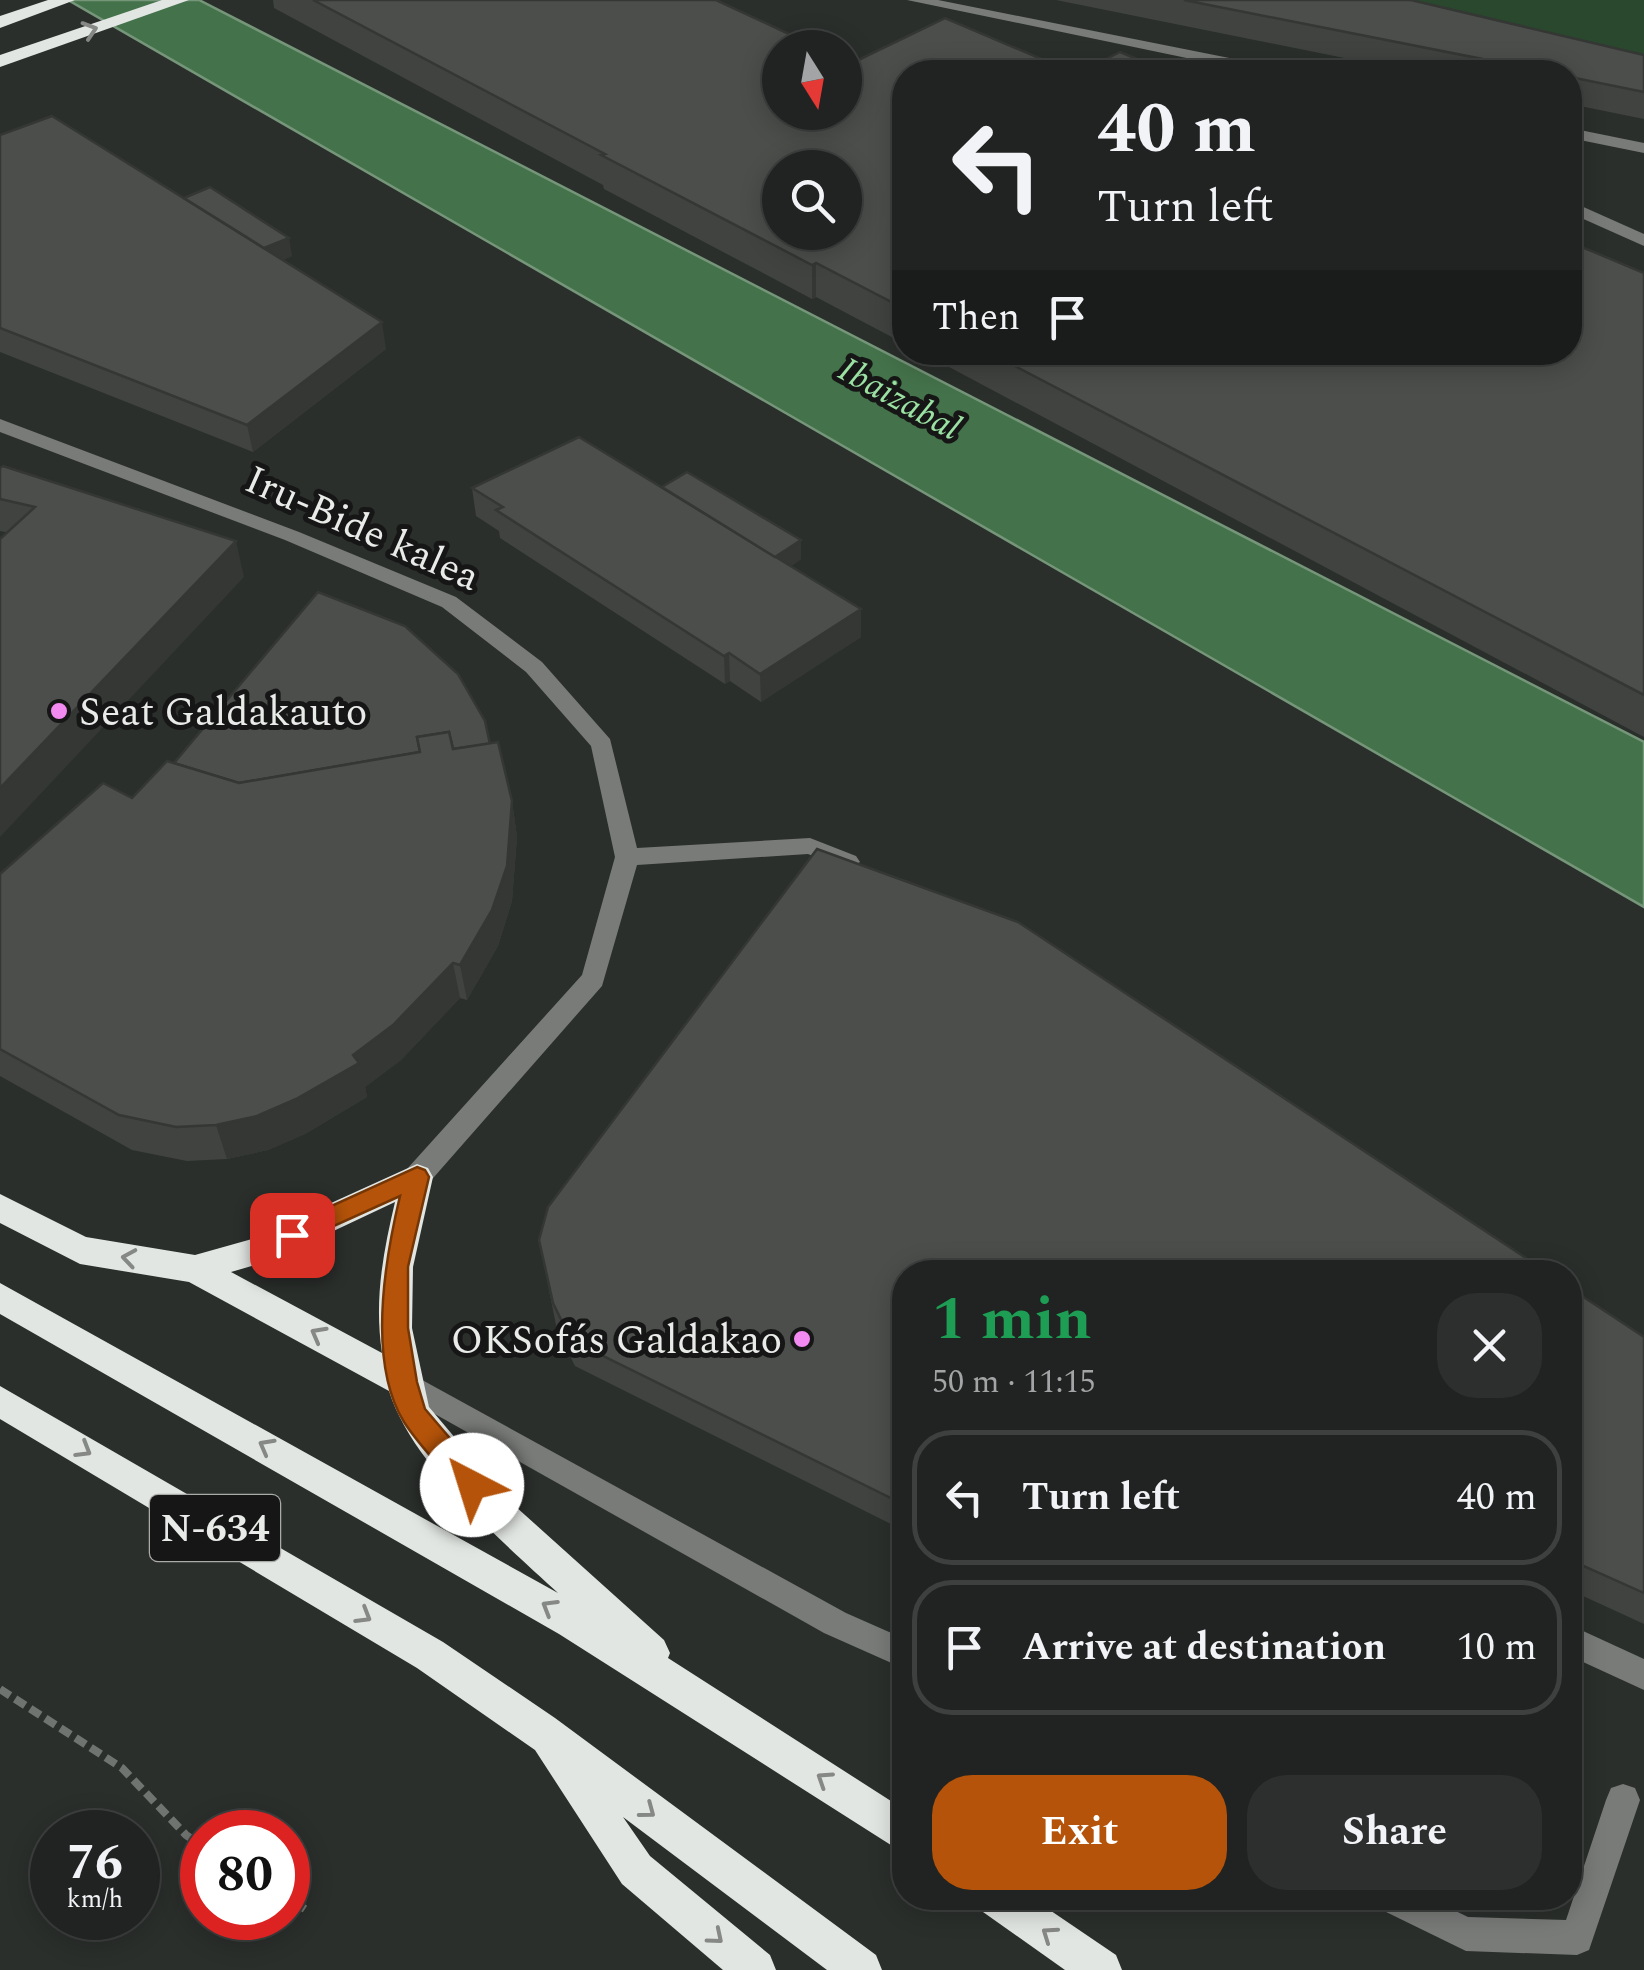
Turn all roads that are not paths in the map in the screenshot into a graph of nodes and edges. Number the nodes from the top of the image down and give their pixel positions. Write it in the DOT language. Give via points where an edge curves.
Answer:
graph roads {
  1 [pos="66,0"];
  2 [pos="180,0"];
  3 [pos="915,0"];
  4 [pos="0,22"];
  5 [pos="1199,57"];
  6 [pos="1207,60"];
  7 [pos="1214,60"];
  8 [pos="0,61"];
  9 [pos="1582,136"];
  10 [pos="1598,139"];
  11 [pos="1582,145"];
  12 [pos="1644,148"];
  13 [pos="1582,212"];
  14 [pos="1644,241"];
  15 [pos="0,426"];
  16 [pos="627,857"];
  17 [pos="864,868"];
  18 [pos="417,1177"];
  19 [pos="0,1207"];
  20 [pos="195,1269"];
  21 [pos="0,1297"];
  22 [pos="404,1382"];
  23 [pos="0,1401"];
  24 [pos="1582,1646"];
  25 [pos="892,1648"];
  26 [pos="1644,1675"];
  27 [pos="705,1702"];
  28 [pos="542,1732"];
  29 [pos="1623,1800"];
  30 [pos="892,1825"];
  31 [pos="1014,1910"];
  32 [pos="1418,1910"];
  33 [pos="755,1970"];
  34 [pos="861,1970"];
  35 [pos="1101,1970"];
  1 -- 4 [label="highway"];
  8 -- 2 [label="highway, one-way"];
  3 -- 5 [label="street"];
  5 -- 6 [label="street"];
  5 -- 7 [label="street"];
  9 -- 10 [label="street"];
  10 -- 11 [label="street"];
  10 -- 12 [label="street"];
  13 -- 14 [label="street"];
  15 -- 16 [label="street, Iru-Bide kalea" via="449,602 534,667 602,744"];
  16 -- 17 [label="street" via="810,846"];
  16 -- 18 [label="street, Iru-Bide kalea" via="593,979"];
  18 -- 20 [label="highway" via="260,1250"];
  18 -- 22 [label="highway" via="396,1267 395,1328"];
  20 -- 19 [label="highway, one-way" via="80,1250"];
  22 -- 20 [label="highway, one-way"];
  27 -- 21 [label="highway, N-634, one-way" via="490,1571"];
  22 -- 25 [label="street"];
  22 -- 27 [label="highway" via="414,1414 492,1508"];
  23 -- 28 [label="highway, N-634, one-way" via="430,1654"];
  24 -- 26 [label="street"];
  30 -- 27 [label="highway, N-634, one-way"];
  28 -- 33 [label="highway, N-634, one-way" via="636,1870"];
  28 -- 34 [label="highway, N-634, one-way"];
  29 -- 32 [label="street" via="1577,1938 1466,1934"];
  35 -- 31 [label="highway, one-way"];
}
